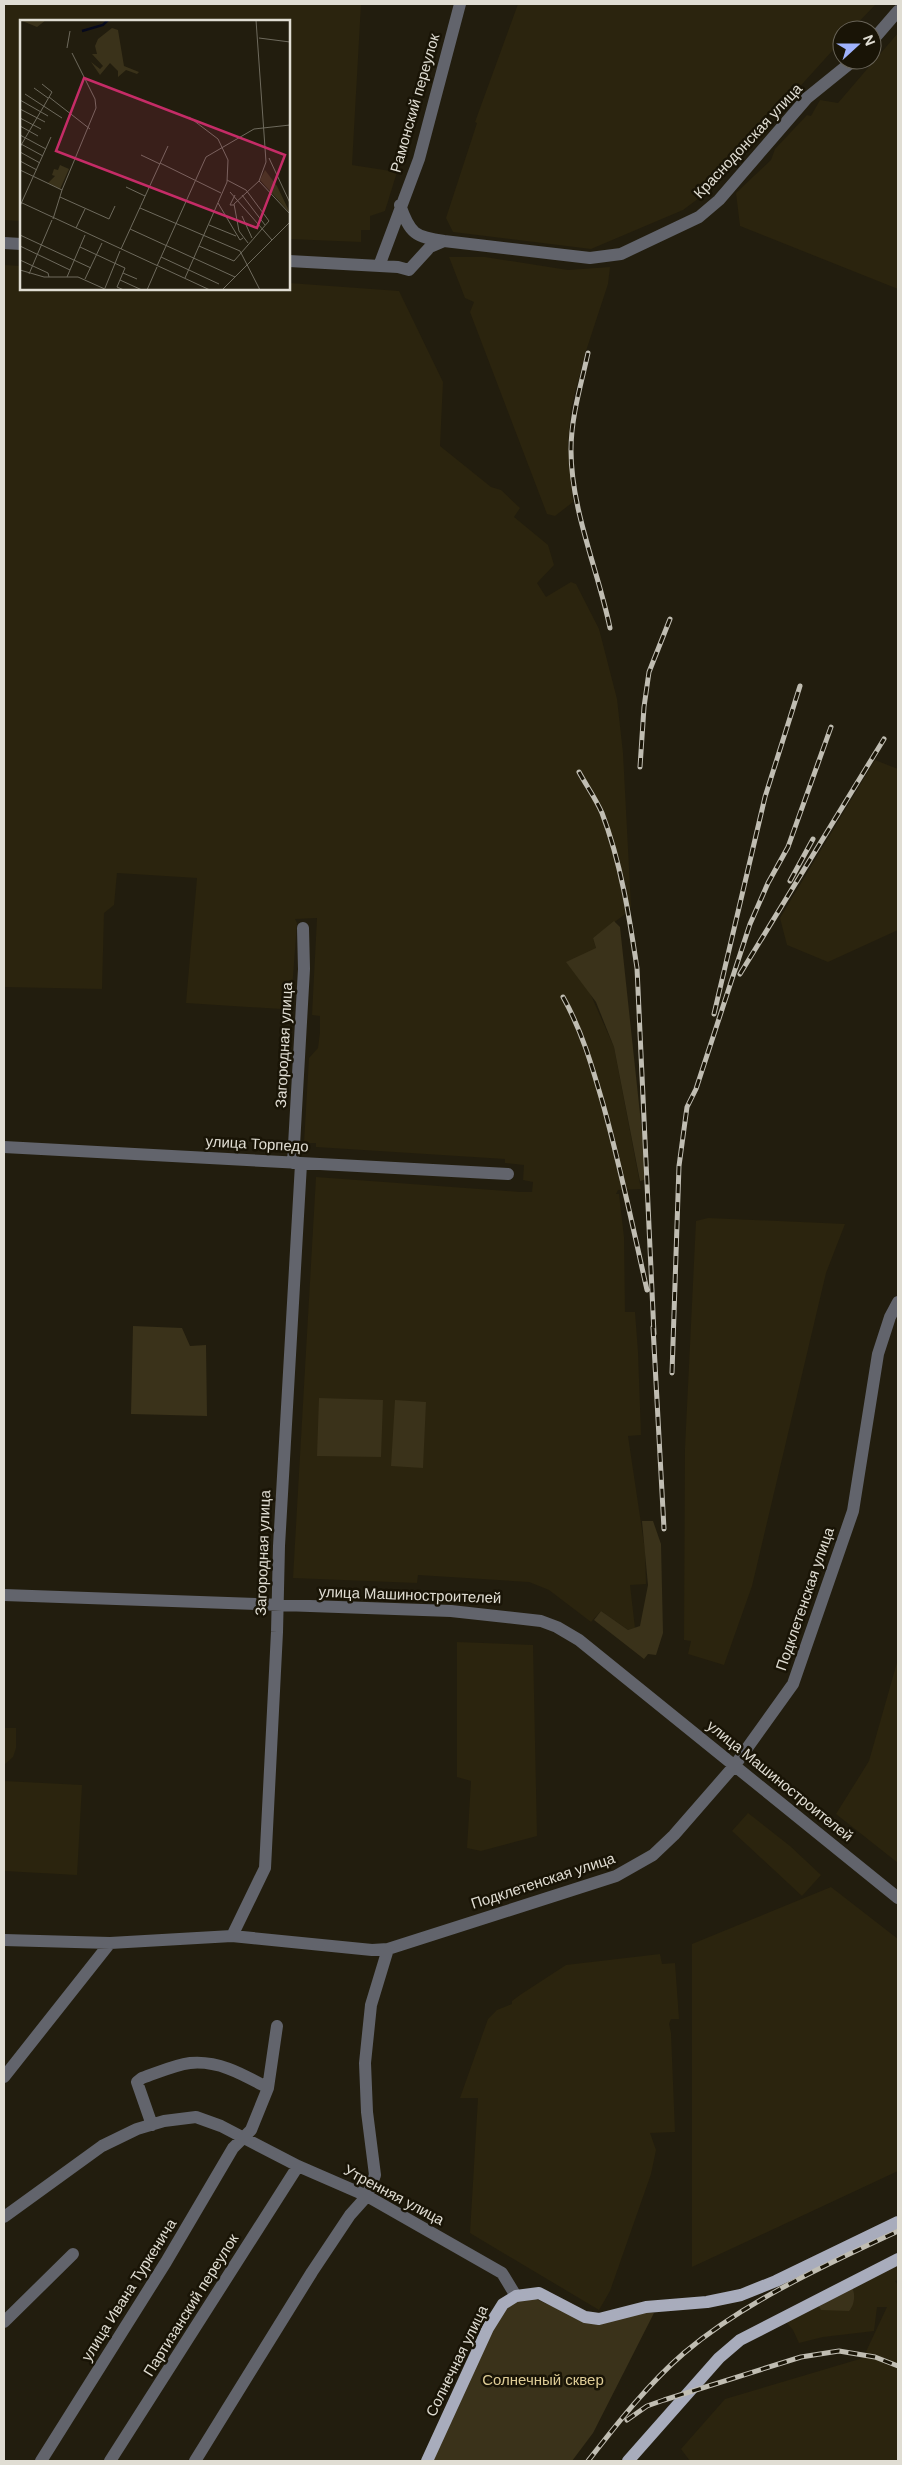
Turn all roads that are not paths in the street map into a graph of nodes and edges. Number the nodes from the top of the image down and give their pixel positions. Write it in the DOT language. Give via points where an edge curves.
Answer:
graph roads {
  1 [pos="460,4"];
  2 [pos="898,11"];
  3 [pos="882,29"];
  4 [pos="842,70"];
  5 [pos="400,205"];
  6 [pos="444,241"];
  7 [pos="4,243"];
  8 [pos="20,244"];
  9 [pos="290,260"];
  10 [pos="379,266"];
  11 [pos="303,928"];
  12 [pos="4,1147"];
  13 [pos="297,1164"];
  14 [pos="508,1174"];
  15 [pos="898,1302"];
  16 [pos="4,1595"];
  17 [pos="278,1606"];
  18 [pos="735,1765"];
  19 [pos="898,1898"];
  20 [pos="232,1936"];
  21 [pos="4,1940"];
  22 [pos="110,1943"];
  23 [pos="388,1949"];
  24 [pos="276,2026"];
  25 [pos="4,2077"];
  26 [pos="268,2088"];
  27 [pos="152,2124"];
  28 [pos="245,2138"];
  29 [pos="298,2166"];
  30 [pos="368,2196"];
  31 [pos="4,2217"];
  32 [pos="898,2222"];
  33 [pos="73,2254"];
  34 [pos="898,2259"];
  35 [pos="516,2296"];
  36 [pos="4,2322"];
  37 [pos="41,2461"];
  38 [pos="110,2461"];
  39 [pos="195,2461"];
  40 [pos="428,2461"];
  41 [pos="628,2461"];
  1 -- 5 [label="street, Рамонский переулок" via="419,159"];
  2 -- 3 [label="street"];
  4 -- 6 [label="street, Краснодонская улица" via="807,98 719,200 699,217 621,254 590,258"];
  5 -- 6 [label="street, Краснодонская улица" via="412,231 421,237"];
  5 -- 10 [label="street, Рамонский переулок"];
  6 -- 10 [label="street" via="430,247 410,270"];
  7 -- 8 [label="street"];
  9 -- 10 [label="street"];
  11 -- 13 [label="street, Загородная улица"];
  12 -- 13 [label="street, улица Торпедо"];
  13 -- 14 [label="street, улица Торпедо"];
  13 -- 17 [label="street, Загородная улица" via="278,1546"];
  15 -- 18 [label="street, Подклетенская улица" via="878,1354 852,1511 793,1684"];
  16 -- 17 [label="street, улица Машиностроителей"];
  17 -- 18 [label="street, улица Машиностроителей" via="451,1611 542,1621 579,1640"];
  17 -- 20 [label="street, Загородная улица" via="265,1868"];
  18 -- 19 [label="street, улица Машиностроителей"];
  18 -- 23 [label="street, Подклетенская улица" via="653,1855 616,1876"];
  20 -- 22 [label="street, Подклетенская улица"];
  20 -- 23 [label="street, Подклетенская улица"];
  21 -- 22 [label="street, Подклетенская улица"];
  22 -- 25 [label="street"];
  23 -- 30 [label="street" via="371,2005 365,2063 375,2175"];
  24 -- 26 [label="street"];
  26 -- 27 [label="street" via="234,2070 190,2063 137,2082"];
  26 -- 28 [label="street" via="258,2116"];
  27 -- 28 [label="street, Утренняя улица" via="196,2118"];
  27 -- 31 [label="street, Утренняя улица" via="102,2146"];
  28 -- 29 [label="street, Утренняя улица"];
  28 -- 37 [label="street, улица Ивана Туркенича" via="232,2148 166,2262"];
  29 -- 30 [label="street, Утренняя улица"];
  29 -- 38 [label="street, Партизанский переулок"];
  30 -- 35 [label="street, Утренняя улица" via="502,2273"];
  30 -- 39 [label="street" via="350,2215 312,2272"];
  32 -- 35 [label="main road" via="776,2281 741,2295 707,2302 646,2306 599,2319 585,2317 538,2293"];
  33 -- 36 [label="street"];
  34 -- 41 [label="main road" via="740,2340 718,2358"];
  35 -- 40 [label="main road, Солнечная улица" via="503,2304 488,2328"];
}
